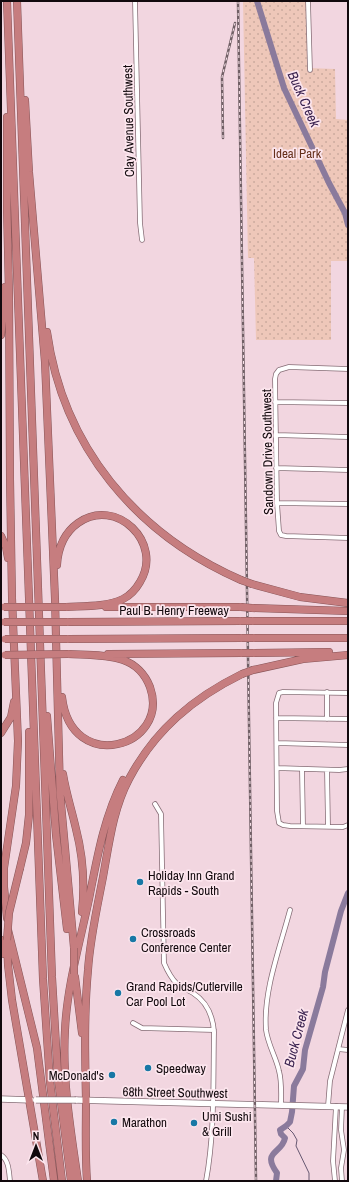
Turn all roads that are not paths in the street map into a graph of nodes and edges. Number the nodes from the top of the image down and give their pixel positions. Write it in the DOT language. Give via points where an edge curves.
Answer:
graph roads {
  1 [pos="6,1"];
  2 [pos="17,1"];
  3 [pos="135,1"];
  4 [pos="308,1"];
  5 [pos="18,24"];
  6 [pos="310,70"];
  7 [pos="7,209"];
  8 [pos="142,240"];
  9 [pos="38,266"];
  10 [pos="1,334"];
  11 [pos="348,369"];
  12 [pos="275,402"];
  13 [pos="348,403"];
  14 [pos="276,435"];
  15 [pos="348,437"];
  16 [pos="276,468"];
  17 [pos="348,470"];
  18 [pos="277,503"];
  19 [pos="348,504"];
  20 [pos="1,536"];
  21 [pos="348,538"];
  22 [pos="12,598"];
  23 [pos="55,599"];
  24 [pos="348,603"];
  25 [pos="2,607"];
  26 [pos="66,607"];
  27 [pos="348,611"];
  28 [pos="348,621"];
  29 [pos="3,622"];
  30 [pos="39,632"];
  31 [pos="348,638"];
  32 [pos="3,639"];
  33 [pos="348,651"];
  34 [pos="68,654"];
  35 [pos="2,655"];
  36 [pos="348,655"];
  37 [pos="57,661"];
  38 [pos="31,662"];
  39 [pos="15,663"];
  40 [pos="327,692"];
  41 [pos="348,693"];
  42 [pos="276,718"];
  43 [pos="327,719"];
  44 [pos="348,719"];
  45 [pos="173,720"];
  46 [pos="1,733"];
  47 [pos="59,740"];
  48 [pos="277,743"];
  49 [pos="348,745"];
  50 [pos="277,768"];
  51 [pos="348,768"];
  52 [pos="302,769"];
  53 [pos="327,770"];
  54 [pos="155,804"];
  55 [pos="348,825"];
  56 [pos="303,826"];
  57 [pos="328,826"];
  58 [pos="1,892"];
  59 [pos="290,910"];
  60 [pos="6,940"];
  61 [pos="74,974"];
  62 [pos="348,1010"];
  63 [pos="133,1023"];
  64 [pos="214,1030"];
  65 [pos="338,1050"];
  66 [pos="348,1050"];
  67 [pos="85,1069"];
  68 [pos="1,1099"];
  69 [pos="32,1100"];
  70 [pos="86,1101"];
  71 [pos="213,1103"];
  72 [pos="284,1105"];
  73 [pos="328,1106"];
  74 [pos="342,1107"];
  75 [pos="1,1155"];
  76 [pos="333,1161"];
  77 [pos="342,1161"];
  78 [pos="10,1181"];
  79 [pos="43,1181"];
  80 [pos="54,1181"];
  81 [pos="62,1181"];
  82 [pos="71,1181"];
  83 [pos="78,1181"];
  84 [pos="87,1181"];
  85 [pos="206,1181"];
  86 [pos="335,1181"];
  87 [pos="342,1181"];
  1 -- 7 [label="highway" via="4,31"];
  1 -- 38 [label="highway"];
  2 -- 5 [label="highway"];
  3 -- 8 [label="street, Clay Avenue Southwest"];
  4 -- 6 [label="street"];
  5 -- 9 [label="highway"];
  5 -- 30 [label="highway"];
  7 -- 10 [label="highway"];
  7 -- 22 [label="highway"];
  9 -- 23 [label="highway" via="46,370"];
  9 -- 24 [label="highway, bridge" via="54,369 71,416 83,441 121,495 161,533 222,572 252,584 300,597"];
  11 -- 12 [label="street, Sandown Drive Southwest" via="278,370 275,376"];
  12 -- 13 [label="street"];
  12 -- 14 [label="street, Sandown Drive Southwest"];
  14 -- 15 [label="street"];
  14 -- 16 [label="street, Sandown Drive Southwest"];
  16 -- 17 [label="street"];
  16 -- 18 [label="street, Sandown Drive Southwest"];
  18 -- 19 [label="street"];
  18 -- 21 [label="street, Sandown Drive Southwest" via="281,535"];
  20 -- 22 [label="highway" via="6,547"];
  22 -- 39 [label="highway"];
  23 -- 26 [label="highway" via="59,550 70,530 86,518 102,515 116,518 129,525 141,538 146,552 146,569 137,587 131,594 114,602"];
  23 -- 37 [label="highway"];
  25 -- 26 [label="highway, bridge"];
  26 -- 27 [label="highway, bridge" via="241,607"];
  28 -- 29 [label="highway, Paul B. Henry Freeway, bridge"];
  30 -- 61 [label="highway, bridge" via="56,835"];
  30 -- 82 [label="highway" via="55,1035"];
  31 -- 32 [label="highway, bridge"];
  33 -- 34 [label="highway, bridge"];
  34 -- 35 [label="highway, bridge"];
  34 -- 37 [label="highway" via="118,658 132,664 141,672 151,689 152,705 147,723 138,734 125,742 110,746 94,743 80,736 70,725 64,711"];
  36 -- 45 [label="highway, bridge" via="302,659 242,674 203,695"];
  37 -- 47 [label="highway"];
  38 -- 60 [label="highway, bridge" via="29,815 26,843 10,909"];
  38 -- 81 [label="highway" via="45,1023"];
  39 -- 46 [label="highway" via="12,713"];
  39 -- 60 [label="highway" via="17,766 4,875"];
  40 -- 41 [label="street"];
  40 -- 42 [label="street" via="279,694"];
  40 -- 43 [label="street"];
  42 -- 43 [label="street"];
  42 -- 48 [label="street"];
  43 -- 44 [label="street"];
  45 -- 61 [label="highway" via="138,756 111,807 101,841"];
  45 -- 67 [label="highway" via="147,750 132,774 121,795 114,819 88,968"];
  47 -- 61 [label="highway, bridge" via="60,792"];
  47 -- 61 [label="highway" via="64,782 80,849 84,881"];
  48 -- 49 [label="street"];
  48 -- 50 [label="street"];
  50 -- 52 [label="street"];
  50 -- 56 [label="street" via="278,819 283,825"];
  51 -- 53 [label="street"];
  52 -- 53 [label="street"];
  52 -- 56 [label="street"];
  53 -- 57 [label="street"];
  54 -- 64 [label="street" via="161,814 164,963 176,983 201,1000 209,1009"];
  55 -- 57 [label="street"];
  56 -- 57 [label="street"];
  58 -- 60 [label="highway"];
  59 -- 72 [label="street" via="273,972 266,1012 268,1041 281,1078"];
  60 -- 69 [label="highway" via="12,1000"];
  60 -- 80 [label="highway" via="37,1048"];
  61 -- 67 [label="highway"];
  61 -- 83 [label="highway" via="65,1022 64,1054"];
  62 -- 65 [label="street"];
  63 -- 64 [label="street" via="142,1028"];
  64 -- 71 [label="street"];
  65 -- 66 [label="street"];
  65 -- 73 [label="street" via="330,1081"];
  67 -- 70 [label="highway"];
  68 -- 69 [label="main road, 68th Street Southwest"];
  69 -- 70 [label="main road, 68th Street Southwest, bridge"];
  69 -- 79 [label="highway"];
  70 -- 71 [label="main road, 68th Street Southwest"];
  70 -- 84 [label="highway"];
  71 -- 72 [label="main road, 68th Street Southwest"];
  71 -- 85 [label="street" via="211,1153"];
  72 -- 73 [label="main road, 68th Street Southwest"];
  73 -- 74 [label="main road, 68th Street Southwest"];
  74 -- 76 [label="street"];
  74 -- 77 [label="street"];
  75 -- 78 [label="street" via="7,1162"];
  76 -- 77 [label="street"];
  76 -- 86 [label="street"];
  77 -- 87 [label="street"];
}
